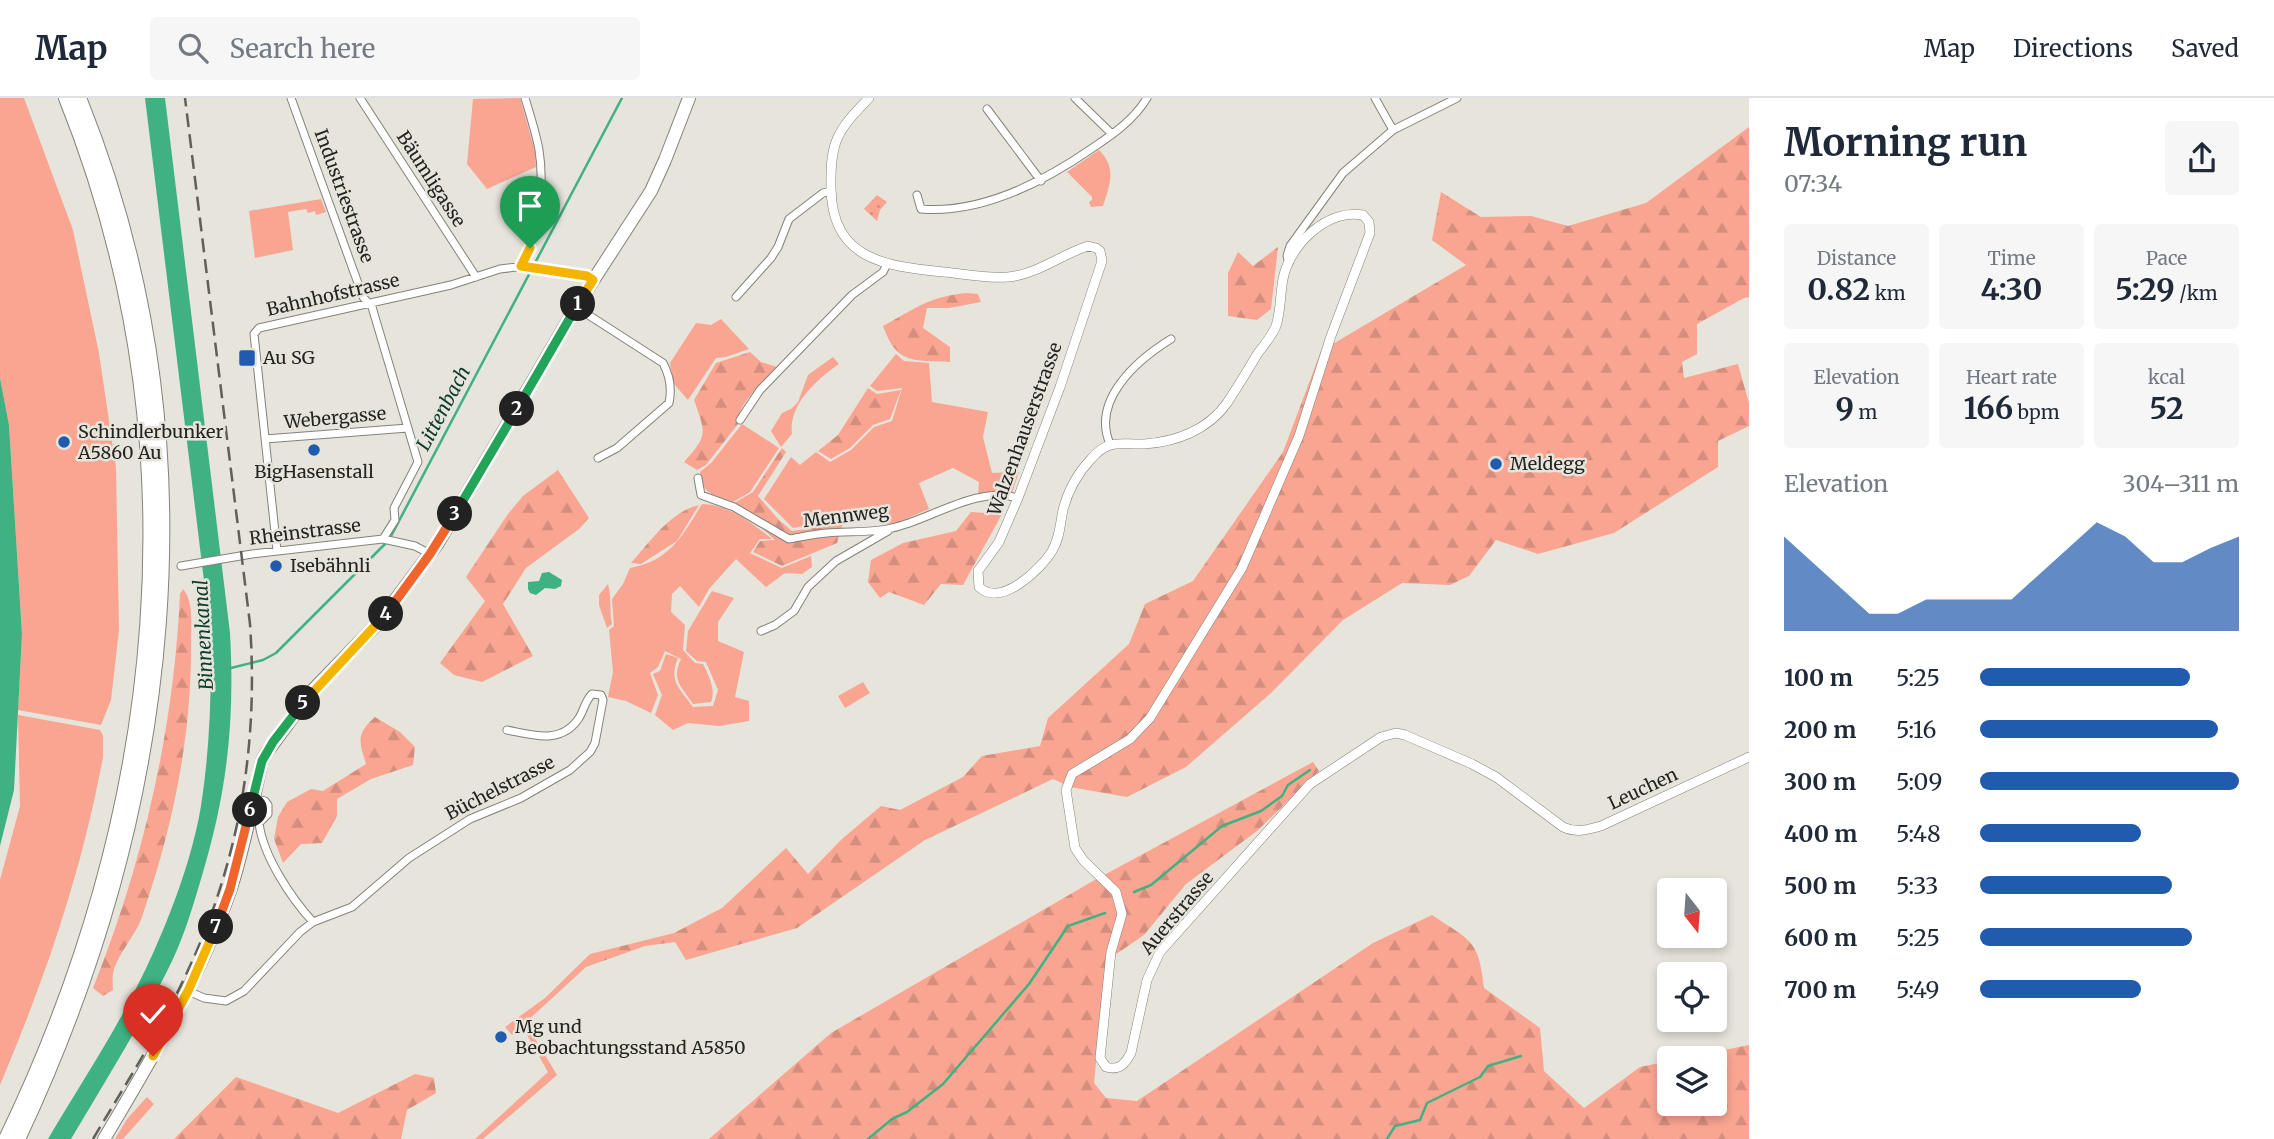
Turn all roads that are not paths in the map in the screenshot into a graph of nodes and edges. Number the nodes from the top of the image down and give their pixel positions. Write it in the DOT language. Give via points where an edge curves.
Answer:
graph roads {
  1 [pos="59,98"];
  2 [pos="66,98"];
  3 [pos="79,98"];
  4 [pos="292,98"];
  5 [pos="360,98"];
  6 [pos="525,98"];
  7 [pos="689,98"];
  8 [pos="869,98"];
  9 [pos="1075,98"];
  10 [pos="1147,98"];
  11 [pos="1457,98"];
  12 [pos="1376,99"];
  13 [pos="987,109"];
  14 [pos="78,128"];
  15 [pos="1393,131"];
  16 [pos="1112,134"];
  17 [pos="1041,181"];
  18 [pos="831,191"];
  19 [pos="917,195"];
  20 [pos="1290,263"];
  21 [pos="887,264"];
  22 [pos="523,266"];
  23 [pos="476,277"];
  24 [pos="593,280"];
  25 [pos="736,297"];
  26 [pos="369,303"];
  27 [pos="576,307"];
  28 [pos="1171,339"];
  29 [pos="740,419"];
  30 [pos="408,428"];
  31 [pos="265,439"];
  32 [pos="1110,444"];
  33 [pos="598,458"];
  34 [pos="698,478"];
  35 [pos="1018,498"];
  36 [pos="892,528"];
  37 [pos="383,539"];
  38 [pos="277,551"];
  39 [pos="430,554"];
  40 [pos="185,565"];
  41 [pos="761,631"];
  42 [pos="507,730"];
  43 [pos="1749,757"];
  44 [pos="253,798"];
  45 [pos="1550,817"];
  46 [pos="313,922"];
  47 [pos="188,991"];
  48 [pos="6,1139"];
  49 [pos="19,1139"];
  50 [pos="104,1139"];
  1 -- 14 [label="highway" via="66,116"];
  2 -- 14 [label="highway"];
  3 -- 49 [label="highway" via="111,192 145,332 159,442 162,585 154,689 124,848 88,973"];
  4 -- 26 [label="street, Industriestrasse" via="363,297"];
  5 -- 23 [label="street, Bäumligasse"];
  6 -- 22 [label="street" via="541,169 539,200"];
  7 -- 24 [label="main road" via="651,191"];
  8 -- 18 [label="street, Walzenhauserstrasse" via="836,139"];
  9 -- 16 [label="street"];
  10 -- 16 [label="street"];
  11 -- 15 [label="street"];
  12 -- 15 [label="street"];
  13 -- 17 [label="street"];
  14 -- 48 [label="highway" via="108,224 141,379 151,511 148,631 138,724 95,909 27,1096"];
  15 -- 20 [label="street" via="1342,173 1290,246"];
  16 -- 17 [label="street"];
  17 -- 19 [label="street" via="954,209 921,209"];
  18 -- 21 [label="street, Walzenhauserstrasse" via="835,218 847,242"];
  18 -- 25 [label="street" via="789,219 771,258"];
  20 -- 32 [label="street" via="1275,327 1224,406 1205,425 1182,437"];
  20 -- 45 [label="street, Auerstrasse" via="1298,248 1328,220 1353,214 1363,215 1369,222 1370,233 1299,436 1242,568 1150,718 1130,739 1077,770 1066,790 1075,848 1108,882 1122,914 1111,952 1100,1058 1106,1067 1126,1063 1147,980 1160,951 1310,784 1386,735 1405,735 1496,777"];
  21 -- 29 [label="street" via="760,390"];
  21 -- 35 [label="street, Walzenhauserstrasse" via="1007,277 1034,272 1088,246 1100,251 1102,261"];
  22 -- 23 [label="street, Bahnhofstrasse"];
  22 -- 24 [label="street, Bahnhofstrasse"];
  23 -- 26 [label="street, Bahnhofstrasse"];
  24 -- 27 [label="main road"];
  26 -- 30 [label="street, Industriestrasse"];
  26 -- 31 [label="street, Bahnhofstrasse" via="259,328 254,334"];
  27 -- 33 [label="street" via="663,363 671,392 669,403"];
  27 -- 39 [label="main road"];
  28 -- 32 [label="street" via="1153,350 1114,392 1104,423"];
  30 -- 31 [label="street, Webergasse"];
  30 -- 37 [label="street, Industriestrasse" via="418,462"];
  31 -- 38 [label="street, Bahnhofstrasse"];
  32 -- 35 [label="street, Walzenhauserstrasse" via="1076,476 1053,549 1042,564 1014,587 987,592 979,587 978,571 999,542"];
  34 -- 36 [label="street, Mennweg" via="701,495 734,507 789,539"];
  35 -- 36 [label="street, Mennweg" via="982,498"];
  36 -- 41 [label="street" via="836,561 808,587 794,611"];
  37 -- 38 [label="street, Rheinstrasse"];
  37 -- 39 [label="street, Rheinstrasse"];
  38 -- 40 [label="street, Rheinstrasse"];
  39 -- 44 [label="main road" via="378,623 312,691 273,742 262,761"];
  42 -- 46 [label="street, Büchelstrasse" via="556,736 574,723 593,694 601,695 595,743 569,770 521,798 470,819 409,858 352,906"];
  43 -- 45 [label="street, Leuchen" via="1592,829 1570,830"];
  44 -- 46 [label="street" via="268,805 268,814 259,823 261,836 299,908"];
  44 -- 47 [label="main road" via="230,889"];
  46 -- 47 [label="street, Büchelstrasse" via="244,991 226,1001"];
  47 -- 50 [label="main road"];
}
